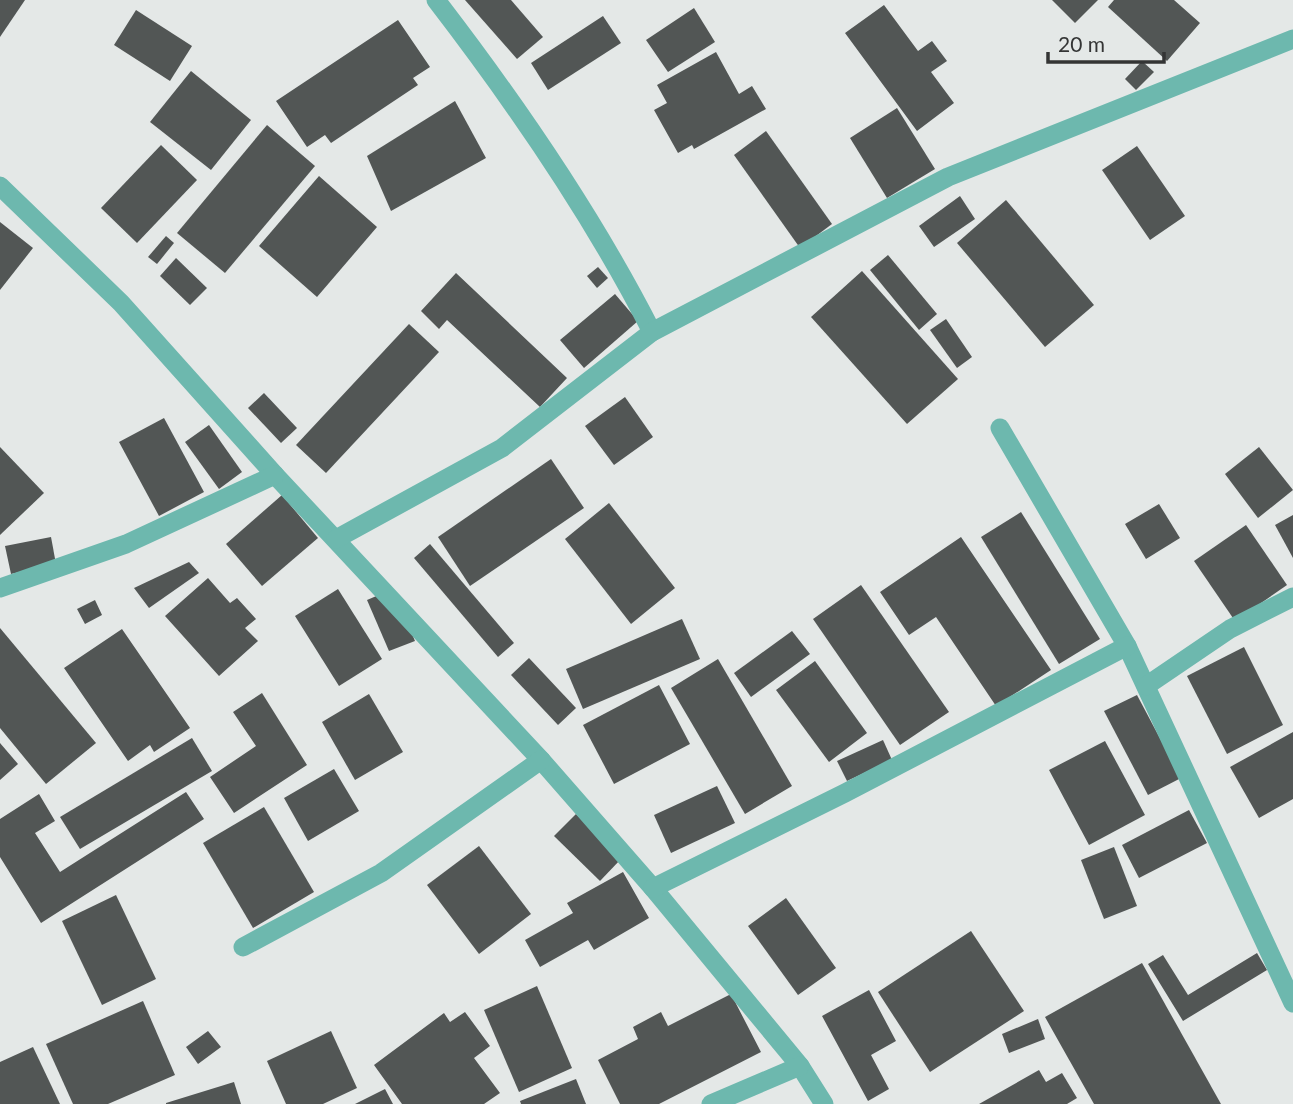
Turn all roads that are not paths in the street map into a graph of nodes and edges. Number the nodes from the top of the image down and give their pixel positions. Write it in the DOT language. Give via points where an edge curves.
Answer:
graph roads {
  1 [pos="436,0"];
  2 [pos="1293,39"];
  3 [pos="0,186"];
  4 [pos="652,332"];
  5 [pos="1000,428"];
  6 [pos="275,475"];
  7 [pos="336,539"];
  8 [pos="0,588"];
  9 [pos="1293,597"];
  10 [pos="1127,646"];
  11 [pos="1146,686"];
  12 [pos="541,760"];
  13 [pos="653,888"];
  14 [pos="243,947"];
  15 [pos="1293,1003"];
  16 [pos="800,1066"];
  17 [pos="711,1104"];
  18 [pos="824,1104"];
  1 -- 4 [label="street" via="548,156 624,276"];
  2 -- 4 [label="street" via="948,177"];
  3 -- 6 [label="street" via="121,303"];
  4 -- 7 [label="street" via="502,448"];
  5 -- 10 [label="street"];
  6 -- 7 [label="street"];
  6 -- 8 [label="street" via="126,544"];
  7 -- 12 [label="street"];
  9 -- 11 [label="street" via="1230,629"];
  10 -- 11 [label="street"];
  10 -- 13 [label="street"];
  11 -- 15 [label="street"];
  12 -- 13 [label="street"];
  12 -- 14 [label="street" via="381,873"];
  13 -- 16 [label="street"];
  16 -- 17 [label="street"];
  16 -- 18 [label="street"];
}
